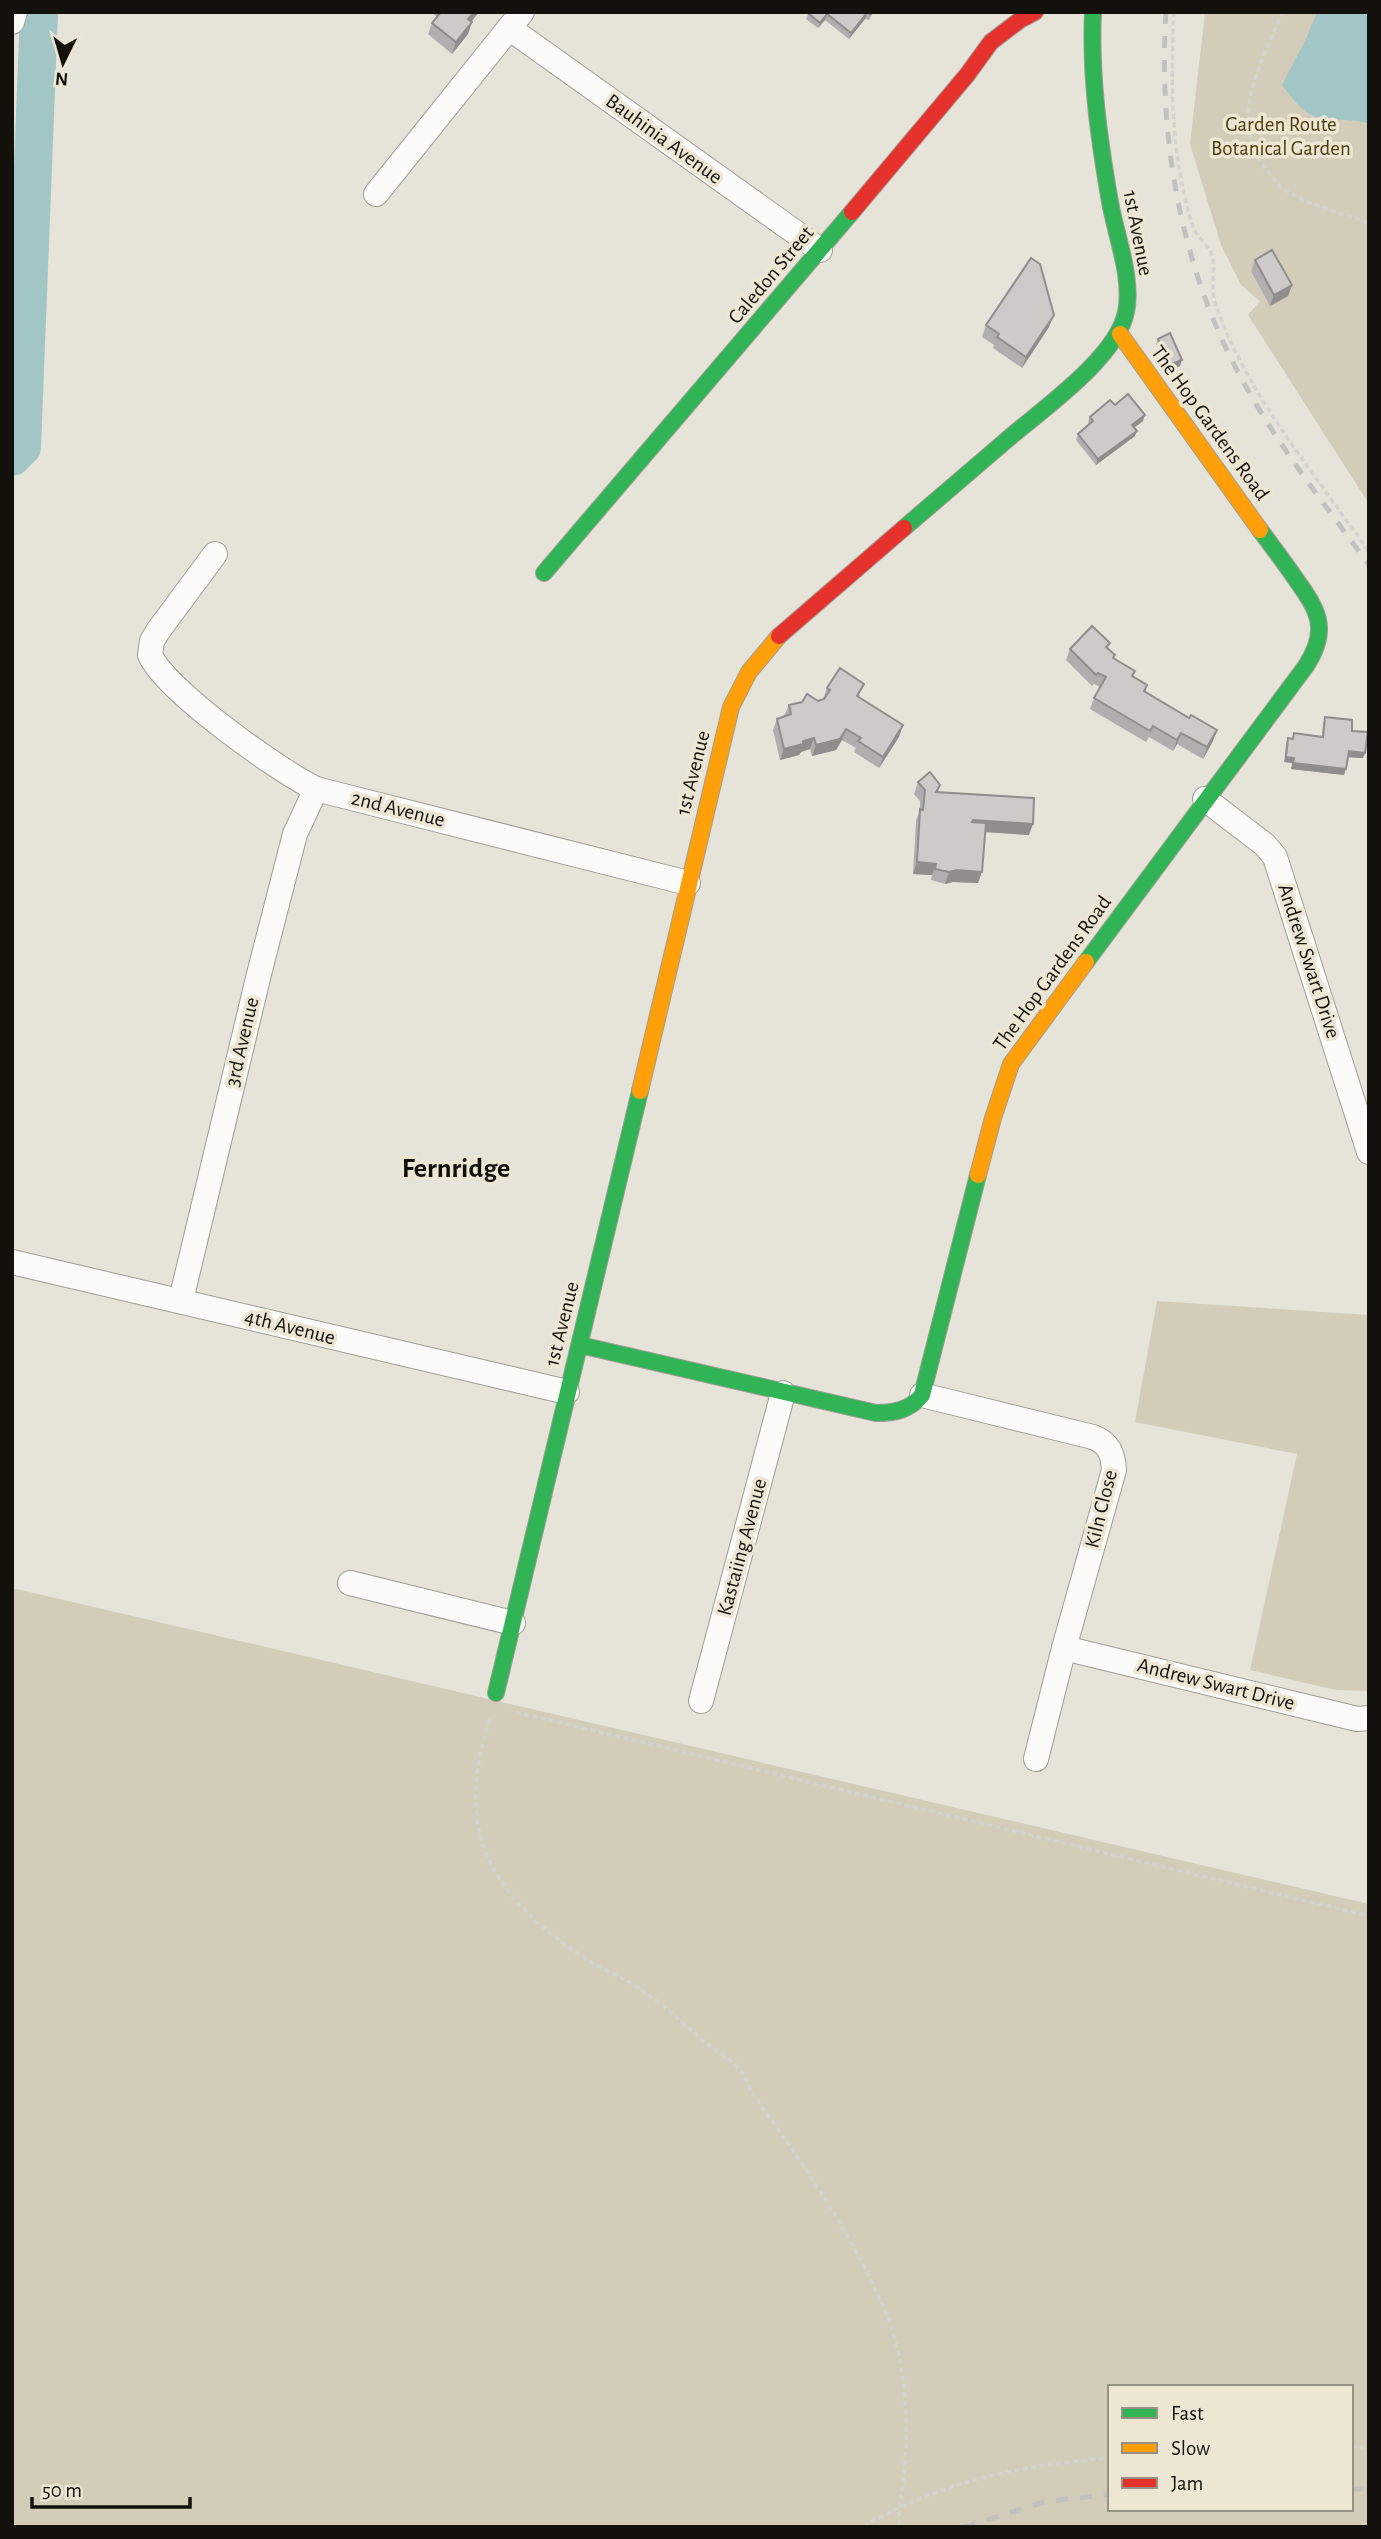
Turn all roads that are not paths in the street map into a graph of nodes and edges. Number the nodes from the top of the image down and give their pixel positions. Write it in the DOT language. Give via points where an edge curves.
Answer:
graph roads {
  1 [pos="15,12"];
  2 [pos="1035,12"];
  3 [pos="1093,12"];
  4 [pos="516,20"];
  5 [pos="12,22"];
  6 [pos="376,194"];
  7 [pos="820,250"];
  8 [pos="1120,334"];
  9 [pos="215,554"];
  10 [pos="544,573"];
  11 [pos="316,789"];
  12 [pos="1205,799"];
  13 [pos="688,883"];
  14 [pos="1369,1152"];
  15 [pos="12,1262"];
  16 [pos="181,1300"];
  17 [pos="580,1345"];
  18 [pos="567,1392"];
  19 [pos="783,1393"];
  20 [pos="922,1395"];
  21 [pos="350,1583"];
  22 [pos="513,1622"];
  23 [pos="1064,1648"];
  24 [pos="495,1700"];
  25 [pos="701,1701"];
  26 [pos="1369,1718"];
  27 [pos="1036,1759"];
  1 -- 5 [label="street"];
  2 -- 7 [label="street, Caledon Street" via="991,42"];
  3 -- 8 [label="street, 1st Avenue" via="1093,99 1126,267 1127,310"];
  4 -- 6 [label="street, Bauhinia Avenue"];
  4 -- 7 [label="street, Bauhinia Avenue"];
  7 -- 10 [label="street, Caledon Street"];
  8 -- 12 [label="street, The Hop Gardens Road" via="1320,616 1314,654"];
  8 -- 13 [label="street, 1st Avenue" via="1084,374 760,656 731,707"];
  9 -- 11 [label="street, 2nd Avenue" via="152,640 150,655 173,685 220,724"];
  11 -- 13 [label="street, 2nd Avenue"];
  11 -- 16 [label="street, 3rd Avenue" via="295,834"];
  12 -- 14 [label="street, Andrew Swart Drive" via="1275,857"];
  12 -- 20 [label="street, The Hop Gardens Road" via="1011,1064"];
  13 -- 17 [label="street, 1st Avenue"];
  15 -- 16 [label="street, 4th Avenue"];
  16 -- 18 [label="street, 4th Avenue"];
  17 -- 18 [label="street, 1st Avenue"];
  17 -- 19 [label="street"];
  18 -- 22 [label="street, 1st Avenue"];
  19 -- 20 [label="street" via="876,1413 901,1410 917,1403"];
  19 -- 25 [label="street, Kastaiing Avenue"];
  20 -- 23 [label="street, Kiln Close" via="1093,1437 1109,1447 1114,1470"];
  21 -- 22 [label="street"];
  22 -- 24 [label="street, 1st Avenue"];
  23 -- 26 [label="street, Andrew Swart Drive"];
  23 -- 27 [label="street, Kiln Close"];
}
